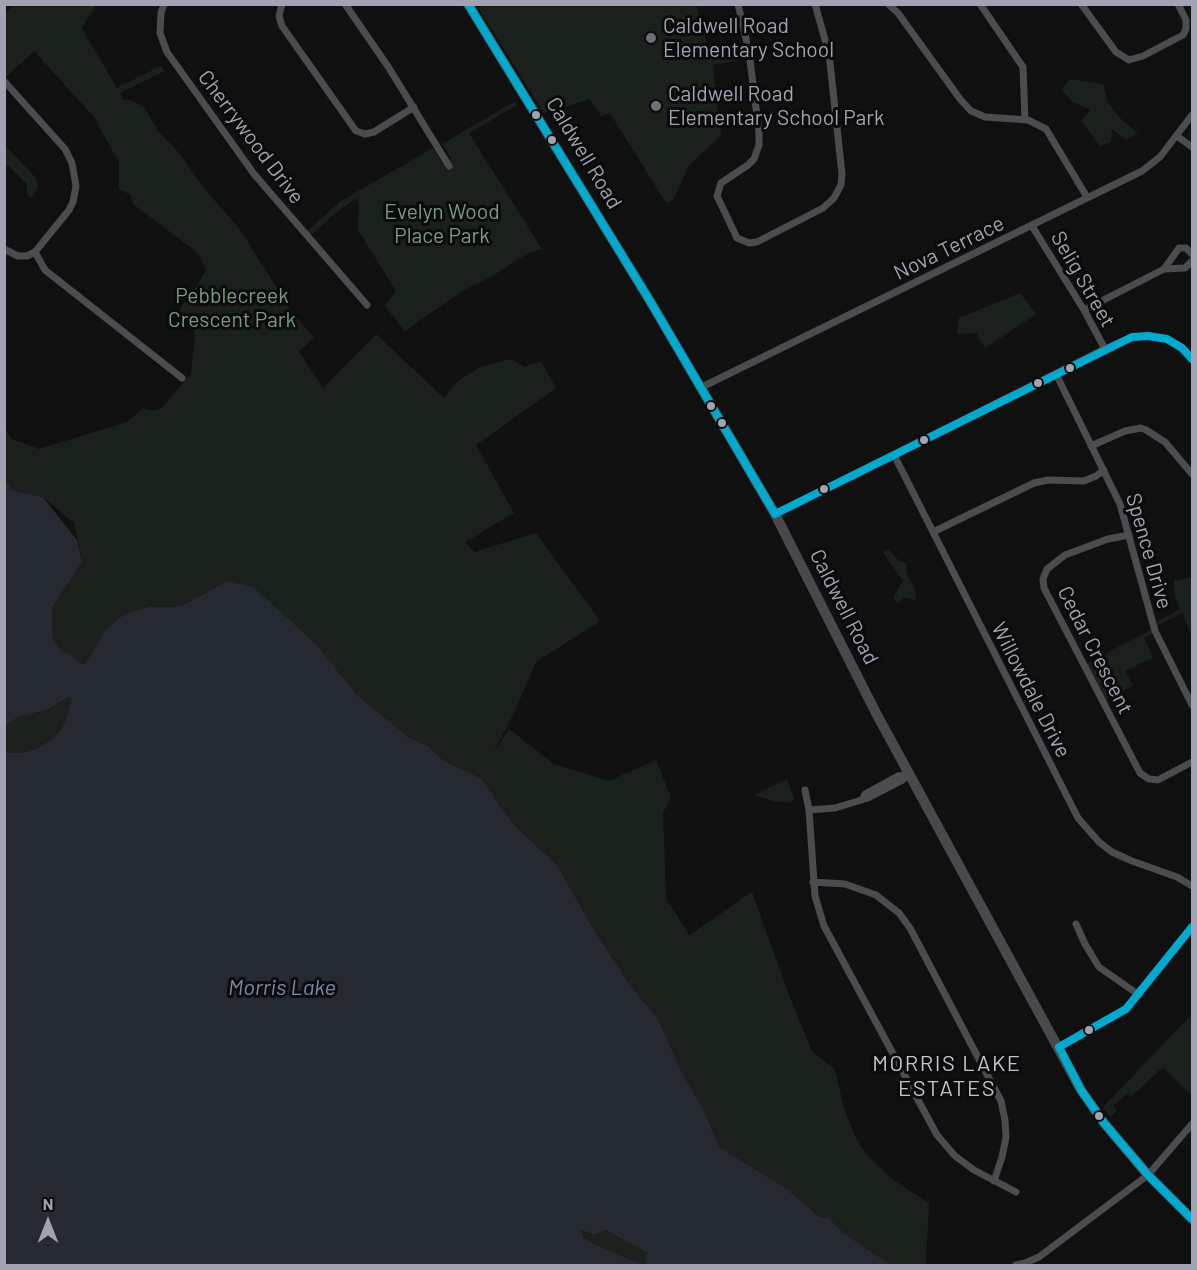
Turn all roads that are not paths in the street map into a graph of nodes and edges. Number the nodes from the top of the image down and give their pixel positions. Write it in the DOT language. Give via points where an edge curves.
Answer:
graph roads {
  1 [pos="164,4"];
  2 [pos="282,4"];
  3 [pos="345,4"];
  4 [pos="468,4"];
  5 [pos="738,4"];
  6 [pos="888,4"];
  7 [pos="980,4"];
  8 [pos="1081,4"];
  9 [pos="1178,4"];
  10 [pos="816,5"];
  11 [pos="4,81"];
  12 [pos="414,107"];
  13 [pos="1192,115"];
  14 [pos="1024,120"];
  15 [pos="1177,136"];
  16 [pos="1192,147"];
  17 [pos="449,166"];
  18 [pos="1087,197"];
  19 [pos="1032,226"];
  20 [pos="4,249"];
  21 [pos="35,252"];
  22 [pos="1192,254"];
  23 [pos="1192,261"];
  24 [pos="1164,269"];
  25 [pos="367,305"];
  26 [pos="1084,310"];
  27 [pos="1105,349"];
  28 [pos="1192,359"];
  29 [pos="1056,374"];
  30 [pos="182,378"];
  31 [pos="702,387"];
  32 [pos="1091,446"];
  33 [pos="894,455"];
  34 [pos="1104,470"];
  35 [pos="1192,474"];
  36 [pos="775,514"];
  37 [pos="933,532"];
  38 [pos="1130,535"];
  39 [pos="1192,705"];
  40 [pos="1192,762"];
  41 [pos="909,774"];
  42 [pos="804,790"];
  43 [pos="809,810"];
  44 [pos="813,882"];
  45 [pos="1192,886"];
  46 [pos="1076,924"];
  47 [pos="1192,927"];
  48 [pos="1139,995"];
  49 [pos="1059,1047"];
  50 [pos="1192,1124"];
  51 [pos="1148,1174"];
  52 [pos="994,1181"];
  53 [pos="1016,1192"];
  54 [pos="1192,1219"];
  55 [pos="1016,1265"];
  1 -- 25 [label="street, Cherrywood Drive" via="160,33 167,52 254,174"];
  2 -- 12 [label="street" via="282,26 356,130 373,133"];
  3 -- 12 [label="street"];
  4 -- 31 [label="street, Caldwell Road"];
  5 -- 10 [label="street" via="749,52 759,145 744,169 723,181 717,196 737,238 749,243 823,208 841,185 828,54"];
  6 -- 14 [label="street" via="971,111 985,117"];
  7 -- 14 [label="street" via="1023,67"];
  8 -- 9 [label="street" via="1116,52 1129,60 1183,35 1186,20"];
  11 -- 21 [label="street" via="65,149 74,171 73,202"];
  12 -- 17 [label="street"];
  13 -- 15 [label="street, Nova Terrace"];
  14 -- 18 [label="street" via="1037,123 1048,132"];
  15 -- 16 [label="street"];
  15 -- 18 [label="street, Nova Terrace" via="1148,167"];
  18 -- 19 [label="street, Nova Terrace"];
  19 -- 26 [label="street, Selig Street"];
  19 -- 31 [label="street, Nova Terrace"];
  20 -- 21 [label="street" via="18,256"];
  21 -- 30 [label="street" via="45,270"];
  22 -- 24 [label="street" via="1189,249 1179,248"];
  23 -- 24 [label="street" via="1185,268"];
  24 -- 26 [label="street"];
  26 -- 27 [label="street, Selig Street"];
  27 -- 28 [label="street" via="1132,337 1154,336 1174,342"];
  27 -- 29 [label="street"];
  29 -- 32 [label="street, Spence Drive"];
  29 -- 33 [label="street"];
  31 -- 36 [label="street, Caldwell Road"];
  32 -- 34 [label="street, Spence Drive"];
  32 -- 35 [label="street" via="1125,431 1146,430 1165,442"];
  33 -- 36 [label="street"];
  33 -- 37 [label="street, Willowdale Drive"];
  34 -- 37 [label="street" via="1084,481 1034,483"];
  34 -- 38 [label="street, Spence Drive"];
  36 -- 41 [label="street, Caldwell Road"];
  37 -- 45 [label="street, Willowdale Drive" via="1078,818 1112,852"];
  38 -- 39 [label="street, Spence Drive" via="1155,631"];
  38 -- 40 [label="street, Cedar Crescent" via="1065,555 1047,569 1044,588 1140,773 1149,779 1160,779"];
  41 -- 43 [label="street" via="835,808"];
  41 -- 49 [label="street, Caldwell Road"];
  42 -- 43 [label="street"];
  43 -- 44 [label="street"];
  44 -- 52 [label="street" via="824,926 930,1124 955,1156"];
  44 -- 52 [label="street" via="866,890 892,906 910,928 1001,1101 1006,1137"];
  46 -- 48 [label="street" via="1099,967"];
  47 -- 48 [label="street"];
  48 -- 49 [label="street" via="1120,1014"];
  49 -- 51 [label="street, Caldwell Road" via="1089,1101"];
  50 -- 51 [label="street"];
  51 -- 54 [label="street, Caldwell Road"];
  51 -- 55 [label="street" via="1039,1257"];
  52 -- 53 [label="street"];
}
